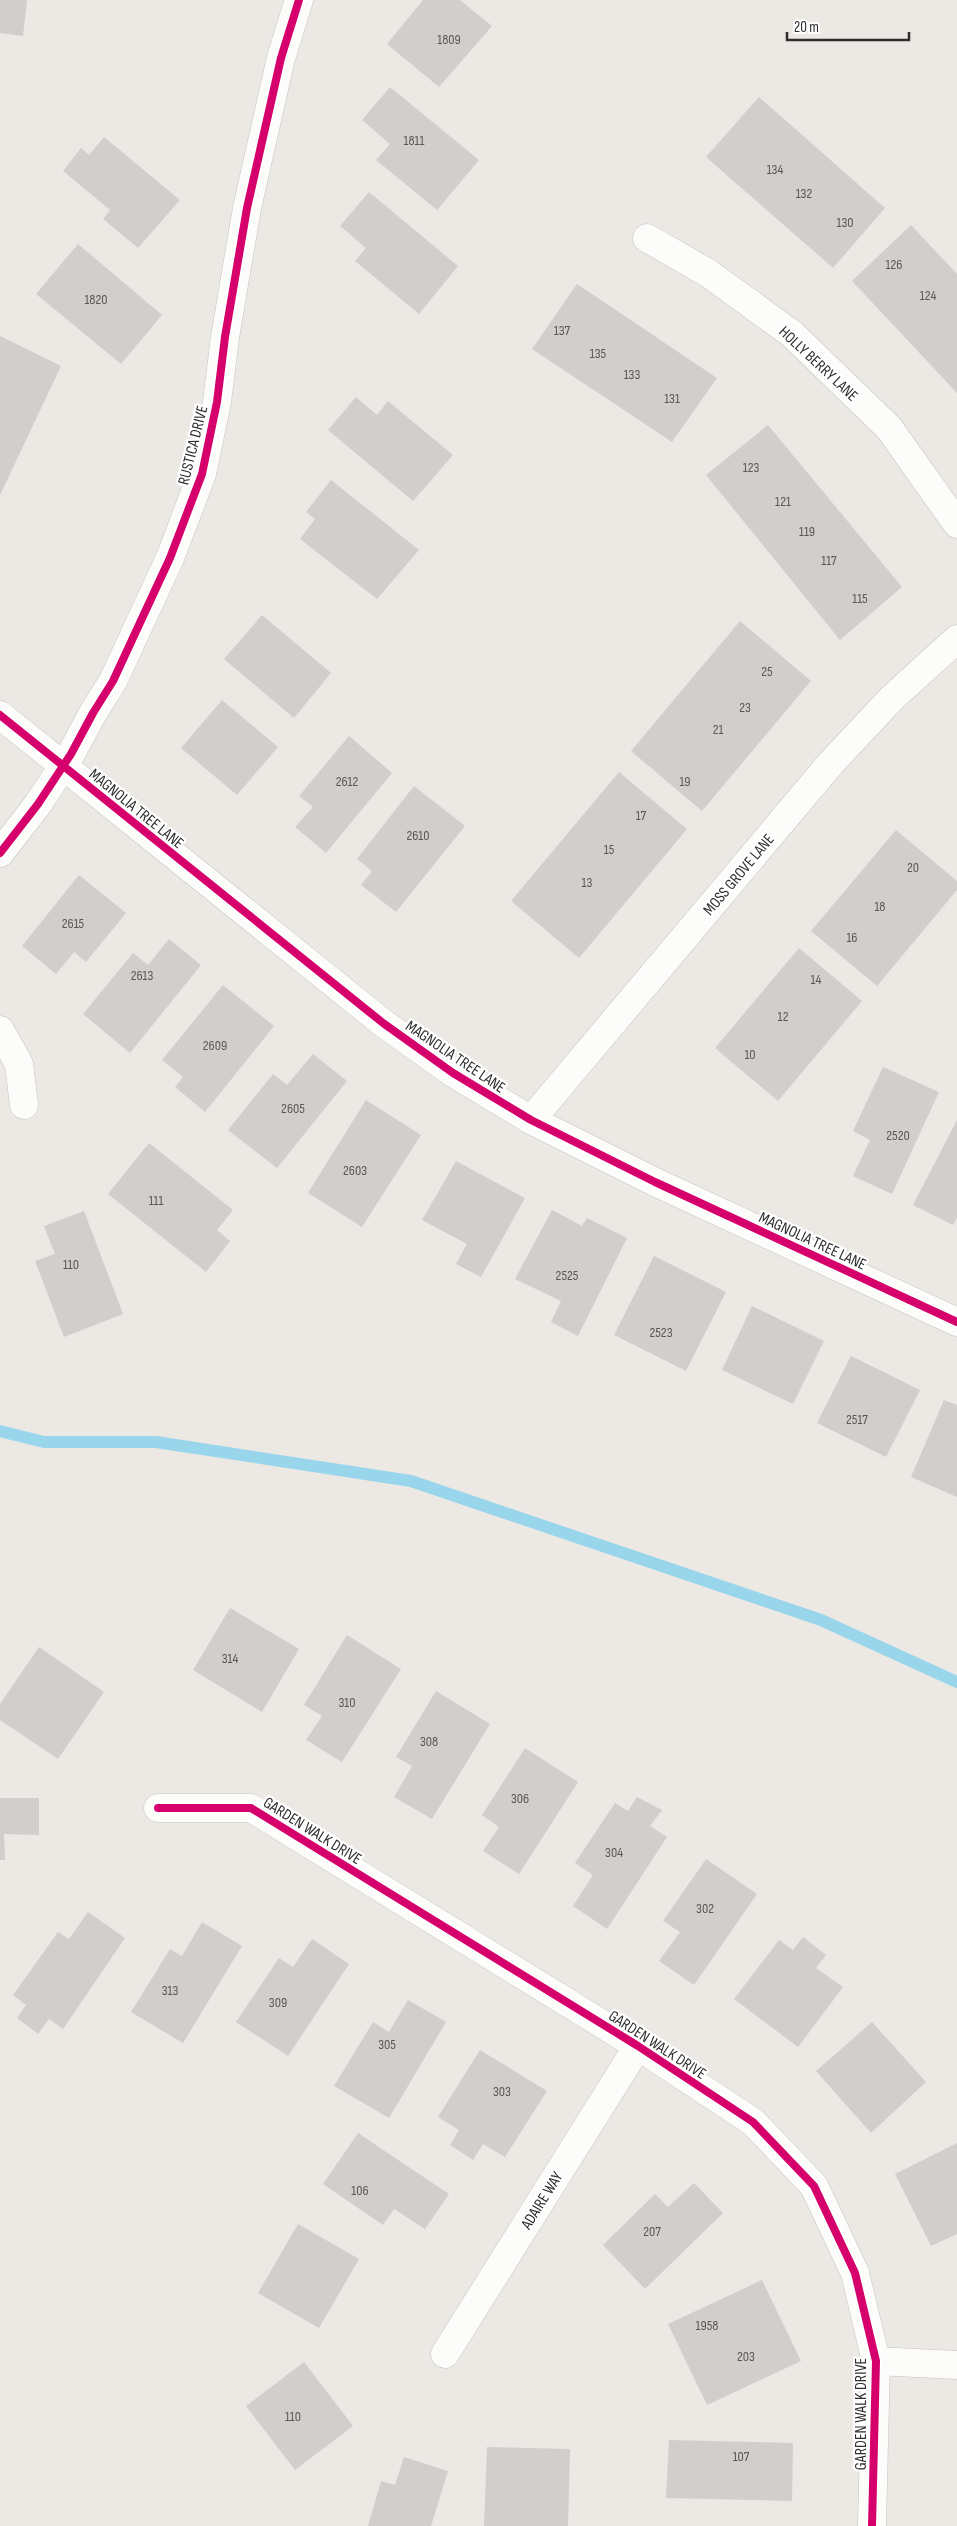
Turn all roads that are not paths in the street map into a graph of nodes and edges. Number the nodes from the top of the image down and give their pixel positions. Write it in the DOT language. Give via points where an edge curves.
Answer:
graph roads {
  1 [pos="299,0"];
  2 [pos="647,238"];
  3 [pos="957,524"];
  4 [pos="957,639"];
  5 [pos="0,715"];
  6 [pos="62,767"];
  7 [pos="0,854"];
  8 [pos="0,1030"];
  9 [pos="24,1105"];
  10 [pos="530,1120"];
  11 [pos="957,1322"];
  12 [pos="158,1808"];
  13 [pos="638,2046"];
  14 [pos="445,2354"];
  15 [pos="876,2361"];
  16 [pos="957,2365"];
  17 [pos="872,2526"];
  1 -- 6 [label="street, RUSTICA DRIVE" via="281,58 249,198 217,402 202,474 140,628"];
  2 -- 3 [label="street, HOLLY BERRY LANE" via="708,273 792,334 889,428"];
  4 -- 10 [label="street, MOSS GROVE LANE" via="892,698 831,764"];
  5 -- 6 [label="street, MAGNOLIA TREE LANE"];
  6 -- 7 [label="street, RUSTICA DRIVE"];
  6 -- 10 [label="street, MAGNOLIA TREE LANE" via="383,1023 453,1073"];
  8 -- 9 [label="street" via="19,1064"];
  10 -- 11 [label="street, MAGNOLIA TREE LANE" via="655,1182"];
  12 -- 13 [label="street, GARDEN WALK DRIVE" via="251,1808"];
  13 -- 14 [label="street, ADAIRE WAY"];
  13 -- 15 [label="street, GARDEN WALK DRIVE" via="753,2122 814,2186 855,2273"];
  15 -- 16 [label="street"];
  15 -- 17 [label="street, GARDEN WALK DRIVE"];
}
